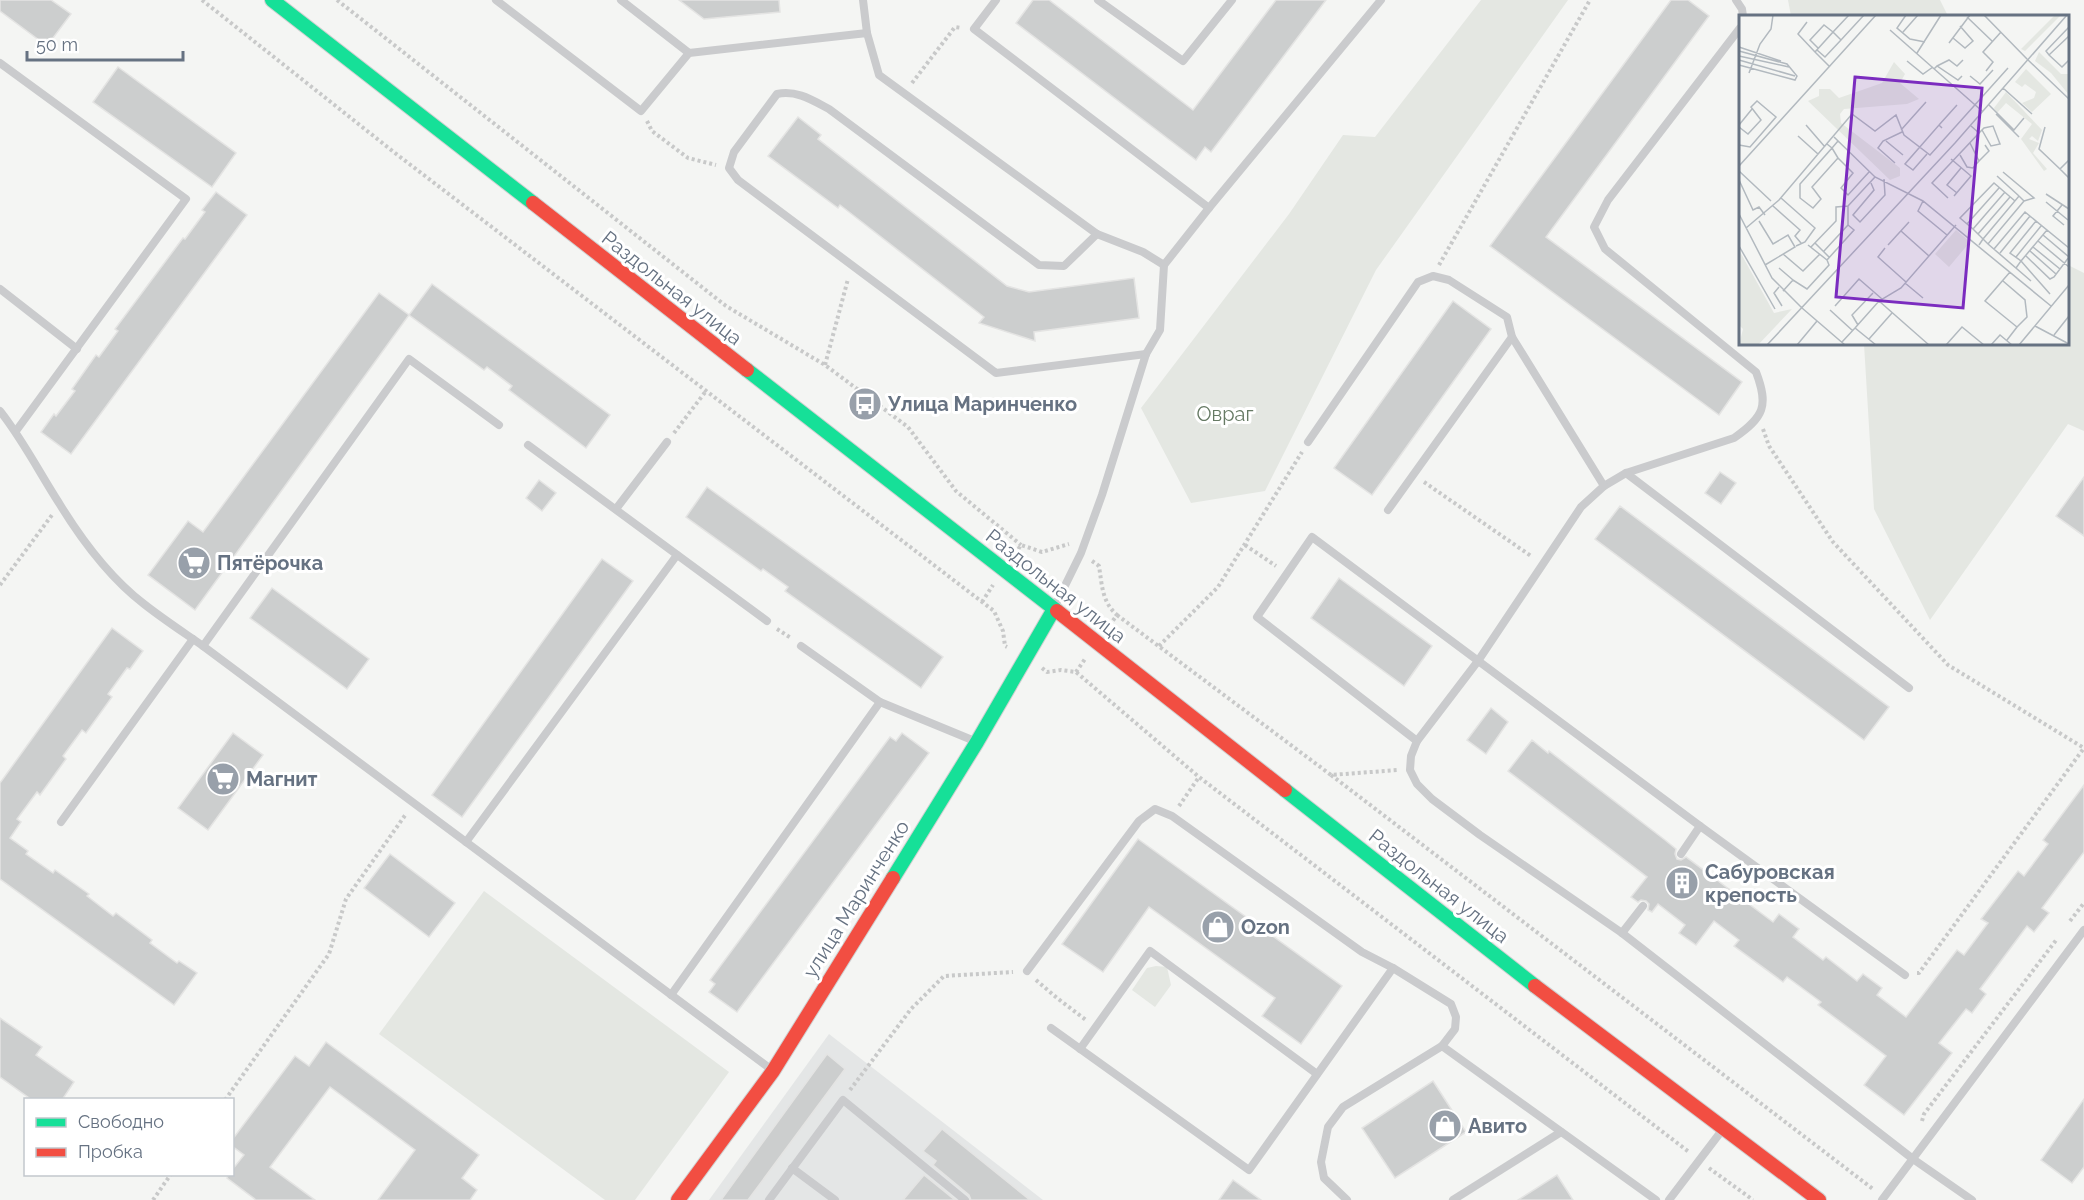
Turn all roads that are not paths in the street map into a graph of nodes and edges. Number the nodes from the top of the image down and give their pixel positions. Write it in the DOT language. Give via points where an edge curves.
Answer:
graph roads {
  1 [pos="272,0"];
  2 [pos="496,0"];
  3 [pos="621,0"];
  4 [pos="863,0"];
  5 [pos="996,0"];
  6 [pos="1098,0"];
  7 [pos="1232,0"];
  8 [pos="1382,0"];
  9 [pos="1736,0"];
  10 [pos="1748,0"];
  11 [pos="1742,13"];
  12 [pos="1739,29"];
  13 [pos="867,33"];
  14 [pos="689,53"];
  15 [pos="0,63"];
  16 [pos="1209,208"];
  17 [pos="1097,234"];
  18 [pos="1164,266"];
  19 [pos="0,289"];
  20 [pos="1512,337"];
  21 [pos="77,349"];
  22 [pos="1146,354"];
  23 [pos="0,411"];
  24 [pos="499,425"];
  25 [pos="16,431"];
  26 [pos="667,441"];
  27 [pos="1308,442"];
  28 [pos="528,445"];
  29 [pos="1626,473"];
  30 [pos="1604,486"];
  31 [pos="616,509"];
  32 [pos="1388,510"];
  33 [pos="677,555"];
  34 [pos="1054,609"];
  35 [pos="767,621"];
  36 [pos="193,639"];
  37 [pos="203,646"];
  38 [pos="801,646"];
  39 [pos="1478,661"];
  40 [pos="1909,688"];
  41 [pos="880,702"];
  42 [pos="1417,741"];
  43 [pos="976,742"];
  44 [pos="61,822"];
  45 [pos="1700,826"];
  46 [pos="466,842"];
  47 [pos="1681,854"];
  48 [pos="1643,906"];
  49 [pos="2084,930"];
  50 [pos="1622,933"];
  51 [pos="1393,968"];
  52 [pos="1027,972"];
  53 [pos="1905,975"];
  54 [pos="671,995"];
  55 [pos="1051,1028"];
  56 [pos="1442,1046"];
  57 [pos="1080,1049"];
  58 [pos="772,1071"];
  59 [pos="1317,1074"];
  60 [pos="1723,1129"];
  61 [pos="1561,1132"];
  62 [pos="1913,1159"];
  63 [pos="792,1168"];
  64 [pos="1883,1199"];
  65 [pos="678,1200"];
  66 [pos="769,1200"];
  67 [pos="835,1200"];
  68 [pos="965,1200"];
  69 [pos="1347,1200"];
  70 [pos="1453,1200"];
  71 [pos="1656,1200"];
  72 [pos="1669,1200"];
  73 [pos="1819,1200"];
  74 [pos="1972,1200"];
  1 -- 34 [label="main road, Раздольная улица"];
  2 -- 14 [label="lane" via="641,111"];
  3 -- 14 [label="lane"];
  4 -- 13 [label="lane"];
  5 -- 16 [label="lane" via="974,29"];
  6 -- 7 [label="lane" via="1183,61"];
  8 -- 16 [label="lane"];
  9 -- 11 [label="lane"];
  10 -- 11 [label="lane"];
  12 -- 29 [label="lane" via="1608,200 1594,227 1605,249 1756,372 1764,393 1759,417 1734,438"];
  13 -- 14 [label="lane"];
  13 -- 17 [label="lane" via="879,75"];
  15 -- 21 [label="lane" via="186,200"];
  16 -- 18 [label="lane"];
  17 -- 18 [label="lane" via="1143,252"];
  17 -- 22 [label="lane" via="1064,266 1039,265 829,110 790,92 777,94 734,152 729,168 738,180 996,373"];
  18 -- 22 [label="lane" via="1160,330"];
  19 -- 21 [label="lane"];
  20 -- 27 [label="lane" via="1507,317 1449,280 1433,276 1418,282"];
  20 -- 30 [label="lane"];
  20 -- 32 [label="lane"];
  21 -- 25 [label="lane"];
  22 -- 34 [label="lane" via="1102,495 1081,553"];
  23 -- 25 [label="lane"];
  24 -- 37 [label="lane" via="409,359"];
  25 -- 36 [label="lane" via="59,504 118,581"];
  26 -- 31 [label="lane"];
  28 -- 31 [label="lane"];
  29 -- 30 [label="lane"];
  29 -- 40 [label="lane"];
  30 -- 39 [label="lane" via="1581,507"];
  31 -- 33 [label="lane"];
  33 -- 35 [label="lane"];
  33 -- 46 [label="lane"];
  34 -- 43 [label="main road, улица Маринченко"];
  34 -- 60 [label="main road, Раздольная улица"];
  36 -- 37 [label="lane"];
  36 -- 44 [label="lane"];
  37 -- 46 [label="lane"];
  38 -- 41 [label="lane"];
  39 -- 42 [label="lane"];
  39 -- 42 [label="lane" via="1312,537 1257,617"];
  39 -- 45 [label="lane"];
  41 -- 43 [label="lane"];
  41 -- 54 [label="lane"];
  42 -- 50 [label="lane" via="1410,770 1432,799"];
  43 -- 58 [label="main road, улица Маринченко"];
  45 -- 47 [label="lane"];
  45 -- 53 [label="lane"];
  46 -- 54 [label="lane"];
  48 -- 50 [label="lane"];
  49 -- 62 [label="lane"];
  50 -- 62 [label="lane"];
  51 -- 52 [label="lane" via="1362,952 1172,816 1155,809 1139,821"];
  51 -- 56 [label="lane" via="1451,1004 1455,1029"];
  51 -- 59 [label="lane"];
  54 -- 58 [label="lane"];
  55 -- 57 [label="lane"];
  56 -- 61 [label="lane"];
  56 -- 69 [label="lane" via="1343,1107 1328,1127 1321,1162 1324,1178"];
  57 -- 59 [label="lane" via="1249,1170"];
  57 -- 59 [label="lane" via="1150,951"];
  58 -- 65 [label="main road, улица Маринченко"];
  60 -- 72 [label="lane"];
  60 -- 73 [label="main road, Раздольная улица"];
  61 -- 70 [label="lane"];
  61 -- 71 [label="lane"];
  62 -- 64 [label="lane"];
  62 -- 74 [label="lane"];
  63 -- 66 [label="lane"];
  63 -- 67 [label="lane"];
  63 -- 68 [label="lane" via="843,1100"];
}
